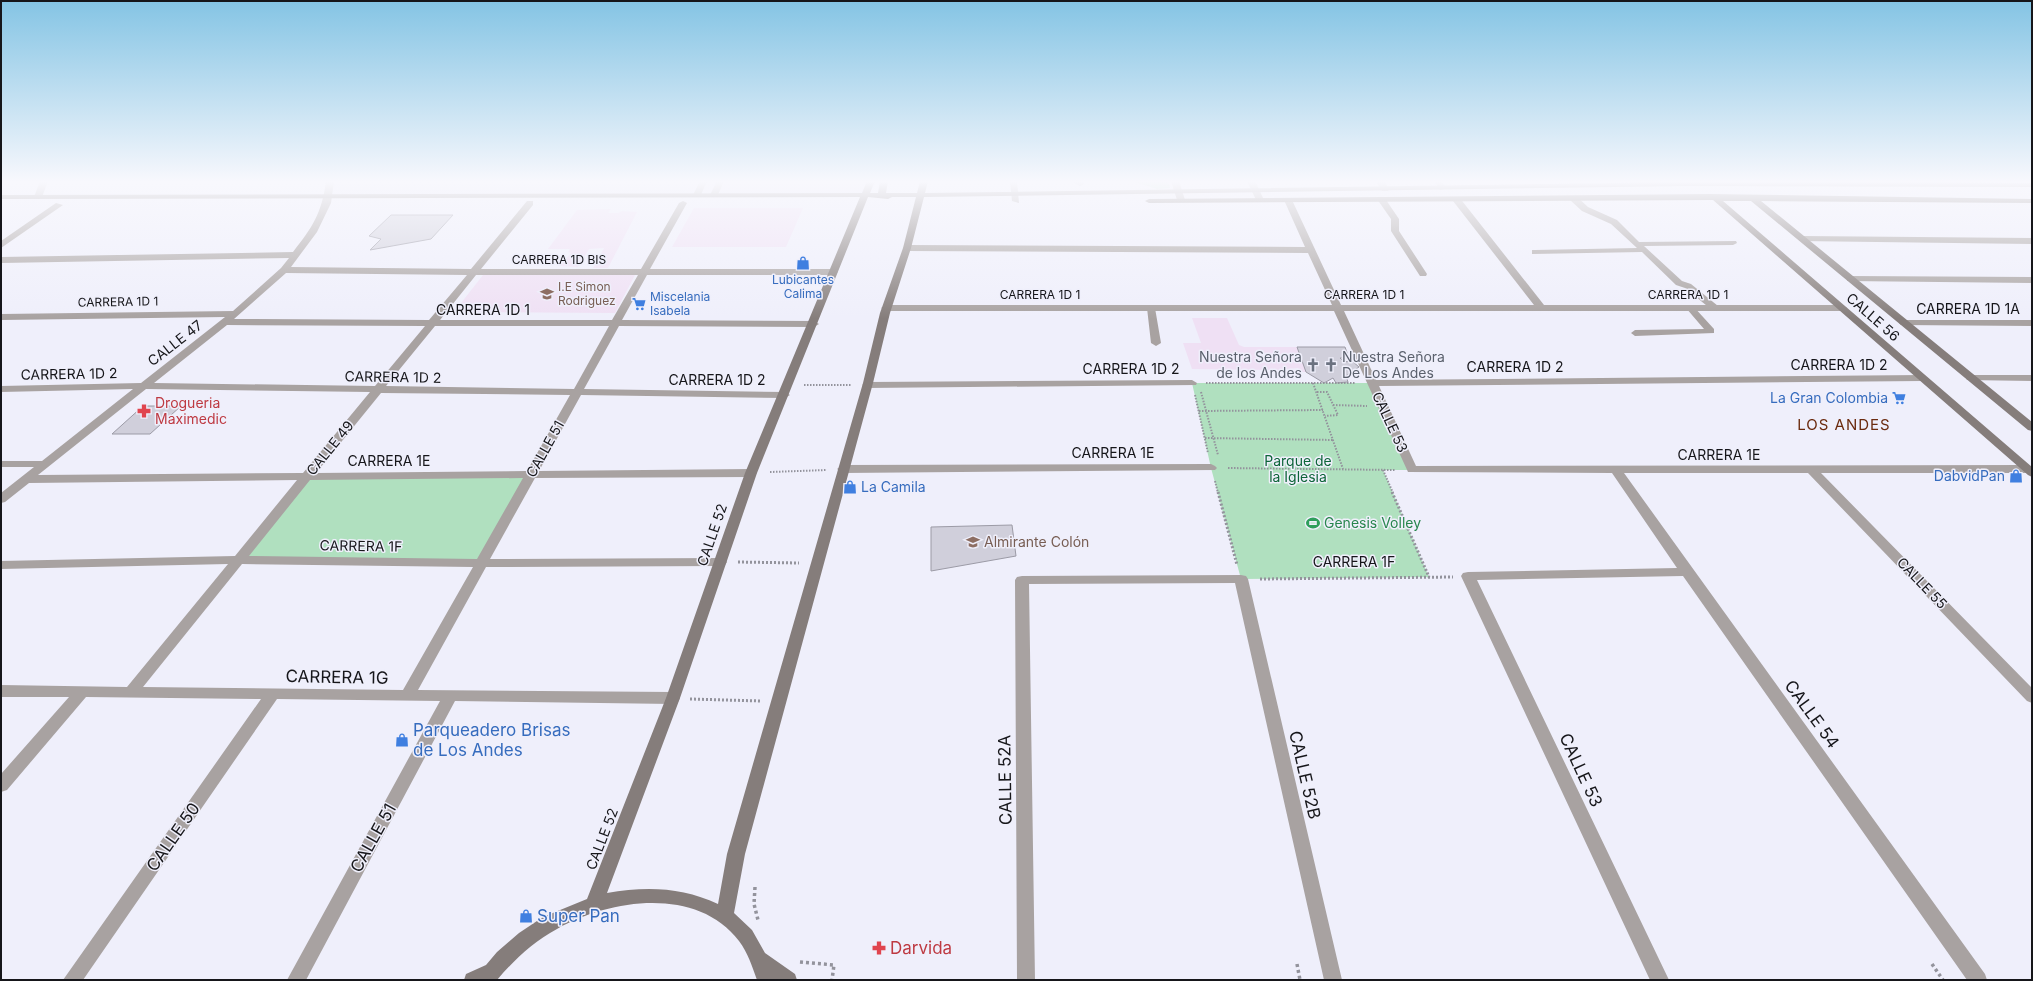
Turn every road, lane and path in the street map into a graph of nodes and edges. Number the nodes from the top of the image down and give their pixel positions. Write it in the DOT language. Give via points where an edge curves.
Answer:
graph roads {
  1 [pos="27,227"];
  2 [pos="316,227"];
  3 [pos="511,227"];
  4 [pos="670,227"];
  5 [pos="851,227"];
  6 [pos="913,227"];
  7 [pos="1300,227"];
  8 [pos="1395,227"];
  9 [pos="1478,227"];
  10 [pos="1619,227"];
  11 [pos="1747,227"];
  12 [pos="1787,227"];
  13 [pos="1802,239"];
  14 [pos="2032,241"];
  15 [pos="1733,243"];
  16 [pos="1,245"];
  17 [pos="1641,247"];
  18 [pos="907,248"];
  19 [pos="1311,250"];
  20 [pos="1536,252"];
  21 [pos="297,255"];
  22 [pos="1,260"];
  23 [pos="284,270"];
  24 [pos="474,272"];
  25 [pos="644,272"];
  26 [pos="834,272"];
  27 [pos="1423,274"];
  28 [pos="1850,279"];
  29 [pos="2032,280"];
  30 [pos="886,308"];
  31 [pos="1151,308"];
  32 [pos="1338,308"];
  33 [pos="1541,308"];
  34 [pos="1690,308"];
  35 [pos="1715,308"];
  36 [pos="1842,308"];
  37 [pos="235,314"];
  38 [pos="1,317"];
  39 [pos="224,322"];
  40 [pos="1904,323"];
  41 [pos="2032,323"];
  42 [pos="432,324"];
  43 [pos="615,324"];
  44 [pos="814,324"];
  45 [pos="1635,333"];
  46 [pos="1156,342"];
  47 [pos="1922,378"];
  48 [pos="1972,378"];
  49 [pos="2032,378"];
  50 [pos="1314,383"];
  51 [pos="1372,383"];
  52 [pos="867,385"];
  53 [pos="1196,385"];
  54 [pos="143,386"];
  55 [pos="1,389"];
  56 [pos="787,390"];
  57 [pos="377,391"];
  58 [pos="1317,392"];
  59 [pos="577,393"];
  60 [pos="1333,406"];
  61 [pos="1382,407"];
  62 [pos="1323,410"];
  63 [pos="1198,411"];
  64 [pos="1206,411"];
  65 [pos="1325,416"];
  66 [pos="2032,428"];
  67 [pos="1205,438"];
  68 [pos="1214,438"];
  69 [pos="1333,440"];
  70 [pos="1213,463"];
  71 [pos="1,464"];
  72 [pos="45,464"];
  73 [pos="1343,469"];
  74 [pos="843,470"];
  75 [pos="1412,470"];
  76 [pos="1616,470"];
  77 [pos="1812,470"];
  78 [pos="2030,471"];
  79 [pos="751,473"];
  80 [pos="531,475"];
  81 [pos="306,477"];
  82 [pos="26,479"];
  83 [pos="1,499"];
  84 [pos="238,560"];
  85 [pos="720,562"];
  86 [pos="482,563"];
  87 [pos="818,563"];
  88 [pos="1,565"];
  89 [pos="1687,572"];
  90 [pos="1468,576"];
  91 [pos="1429,577"];
  92 [pos="1240,579"];
  93 [pos="1,691"];
  94 [pos="82,692"];
  95 [pos="130,693"];
  96 [pos="274,694"];
  97 [pos="407,696"];
  98 [pos="450,696"];
  99 [pos="2032,697"];
  100 [pos="673,698"];
  101 [pos="778,701"];
  102 [pos="1,785"];
  103 [pos="755,887"];
  104 [pos="594,904"];
  105 [pos="725,916"];
  106 [pos="759,923"];
  107 [pos="760,960"];
  108 [pos="797,960"];
  109 [pos="1297,964"];
  110 [pos="1932,964"];
  111 [pos="488,976"];
  112 [pos="72,980"];
  113 [pos="296,980"];
  114 [pos="473,980"];
  115 [pos="766,980"];
  116 [pos="788,980"];
  117 [pos="832,980"];
  118 [pos="1026,980"];
  119 [pos="1300,980"];
  120 [pos="1333,980"];
  121 [pos="1660,980"];
  122 [pos="1943,980"];
  123 [pos="1978,980"];
  1 -- 16 [label="street"];
  2 -- 21 [label="street, CALLE 47"];
  3 -- 24 [label="street, CALLE 49"];
  4 -- 25 [label="street, CALLE 51"];
  5 -- 26 [label="street, CALLE 52"];
  6 -- 18 [label="street"];
  7 -- 19 [label="street, CALLE 53"];
  8 -- 27 [label="lane" via="1395,231"];
  9 -- 33 [label="street"];
  10 -- 17 [label="lane"];
  11 -- 36 [label="street, CALLE 56"];
  12 -- 13 [label="street, CALLE 56"];
  13 -- 14 [label="street"];
  13 -- 28 [label="street, CALLE 56"];
  15 -- 17 [label="lane"];
  17 -- 20 [label="lane"];
  17 -- 35 [label="lane" via="1679,282 1688,286"];
  18 -- 19 [label="street"];
  18 -- 30 [label="street"];
  19 -- 32 [label="street, CALLE 53"];
  21 -- 22 [label="street"];
  21 -- 23 [label="street, CALLE 47"];
  23 -- 24 [label="street, CARRERA 1D BIS"];
  23 -- 37 [label="street, CALLE 47"];
  24 -- 25 [label="street, CARRERA 1D BIS"];
  24 -- 42 [label="street, CALLE 49"];
  25 -- 26 [label="street, CARRERA 1D BIS"];
  25 -- 43 [label="street, CALLE 51"];
  26 -- 44 [label="street, CALLE 52"];
  28 -- 29 [label="street"];
  28 -- 40 [label="street, CALLE 56"];
  30 -- 31 [label="street, CARRERA 1D 1"];
  30 -- 52 [label="street"];
  31 -- 32 [label="street, CARRERA 1D 1"];
  31 -- 46 [label="lane"];
  32 -- 33 [label="street, CARRERA 1D 1"];
  32 -- 51 [label="street, CALLE 53"];
  33 -- 34 [label="street, CARRERA 1D 1"];
  34 -- 35 [label="street, CARRERA 1D 1"];
  34 -- 45 [label="lane" via="1711,331"];
  35 -- 36 [label="street, CARRERA 1D 1"];
  36 -- 47 [label="street, CALLE 56"];
  37 -- 38 [label="street, CARRERA 1D 1"];
  37 -- 39 [label="street, CALLE 47"];
  39 -- 42 [label="street, CARRERA 1D 1"];
  39 -- 54 [label="street, CALLE 47"];
  40 -- 41 [label="street, CARRERA 1D 1A"];
  40 -- 48 [label="street, CALLE 56"];
  42 -- 43 [label="street, CARRERA 1D 1"];
  42 -- 57 [label="street, CALLE 49"];
  43 -- 44 [label="street, CARRERA 1D 1"];
  43 -- 59 [label="street, CALLE 51"];
  44 -- 56 [label="street, CALLE 52"];
  47 -- 51 [label="street, CARRERA 1D 2"];
  47 -- 78 [label="street, CALLE 56"];
  48 -- 49 [label="street"];
  48 -- 66 [label="street, CALLE 56"];
  50 -- 51 [label="path, CARRERA 1D 2"];
  50 -- 53 [label="path, CARRERA 1D 2"];
  50 -- 58 [label="path"];
  51 -- 61 [label="street, CALLE 53"];
  52 -- 53 [label="street, CARRERA 1D 2"];
  52 -- 56 [label="path"];
  52 -- 74 [label="street"];
  53 -- 64 [label="path"];
  54 -- 55 [label="street, CARRERA 1D 2"];
  54 -- 57 [label="street, CARRERA 1D 2"];
  54 -- 72 [label="street, CALLE 47"];
  56 -- 59 [label="street, CARRERA 1D 2"];
  56 -- 79 [label="street, CALLE 52"];
  57 -- 59 [label="street, CARRERA 1D 2"];
  57 -- 81 [label="street, CALLE 49"];
  58 -- 60 [label="path" via="1327,392"];
  58 -- 62 [label="path"];
  59 -- 80 [label="street, CALLE 51"];
  60 -- 61 [label="path"];
  60 -- 65 [label="path" via="1338,415"];
  61 -- 75 [label="street, CALLE 53"];
  62 -- 64 [label="path"];
  62 -- 65 [label="path"];
  63 -- 64 [label="path"];
  64 -- 68 [label="path"];
  65 -- 69 [label="path"];
  67 -- 68 [label="path"];
  68 -- 69 [label="path"];
  68 -- 70 [label="path" via="1219,457"];
  69 -- 73 [label="path"];
  70 -- 73 [label="path"];
  70 -- 74 [label="street, CARRERA 1E"];
  71 -- 72 [label="street"];
  72 -- 82 [label="street, CALLE 47"];
  73 -- 91 [label="path" via="1383,470"];
  74 -- 79 [label="path"];
  74 -- 87 [label="street"];
  75 -- 76 [label="street, CARRERA 1E"];
  76 -- 77 [label="street, CARRERA 1E"];
  76 -- 89 [label="street, CALLE 54"];
  77 -- 78 [label="street, CARRERA 1E"];
  77 -- 99 [label="street, CALLE 55"];
  79 -- 80 [label="street, CARRERA 1E"];
  79 -- 85 [label="street, CALLE 52"];
  80 -- 81 [label="street, CARRERA 1E"];
  80 -- 86 [label="street, CALLE 51"];
  81 -- 82 [label="street, CARRERA 1E"];
  81 -- 84 [label="street, CALLE 49"];
  82 -- 83 [label="street, CALLE 47"];
  84 -- 86 [label="street, CARRERA 1F"];
  84 -- 88 [label="street, CARRERA 1F"];
  84 -- 95 [label="street, CALLE 49"];
  85 -- 86 [label="street, CARRERA 1F"];
  85 -- 87 [label="path"];
  85 -- 100 [label="street, CALLE 52"];
  86 -- 97 [label="street, CALLE 51"];
  87 -- 101 [label="street"];
  89 -- 90 [label="street"];
  89 -- 123 [label="street, CALLE 54"];
  90 -- 91 [label="path, CARRERA 1F"];
  90 -- 121 [label="street, CALLE 53"];
  91 -- 92 [label="path, CARRERA 1F"];
  92 -- 118 [label="street, CALLE 52A" via="1022,580"];
  92 -- 120 [label="street, CALLE 52B"];
  93 -- 94 [label="street, CARRERA 1G"];
  94 -- 95 [label="street, CARRERA 1G"];
  94 -- 102 [label="street"];
  95 -- 96 [label="street, CARRERA 1G"];
  96 -- 97 [label="street, CARRERA 1G"];
  96 -- 112 [label="street, CALLE 50"];
  97 -- 98 [label="street, CARRERA 1G"];
  98 -- 100 [label="street, CARRERA 1G"];
  98 -- 113 [label="street, CALLE 51"];
  100 -- 101 [label="path"];
  100 -- 104 [label="street, CALLE 52"];
  101 -- 105 [label="street" via="736,854"];
  103 -- 106 [label="path" via="754,904"];
  104 -- 105 [label="street" via="623,896 652,894 678,897"];
  104 -- 111 [label="street" via="566,915 539,930 514,949"];
  105 -- 107 [label="street" via="746,936"];
  107 -- 115 [label="street"];
  107 -- 116 [label="street"];
  108 -- 117 [label="path" via="802,963 834,965"];
  109 -- 119 [label="path"];
  110 -- 122 [label="path"];
  111 -- 114 [label="street"];
}
